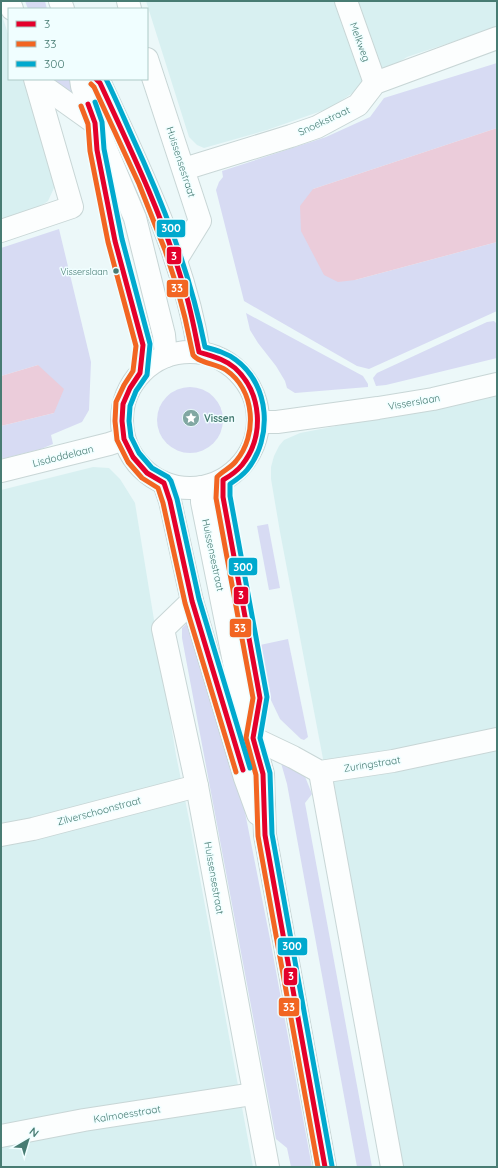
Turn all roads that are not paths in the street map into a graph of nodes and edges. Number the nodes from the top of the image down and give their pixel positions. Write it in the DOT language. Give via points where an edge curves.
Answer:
graph roads {
  1 [pos="346,1"];
  2 [pos="497,38"];
  3 [pos="148,62"];
  4 [pos="36,80"];
  5 [pos="81,80"];
  6 [pos="96,80"];
  7 [pos="375,83"];
  8 [pos="95,123"];
  9 [pos="184,169"];
  10 [pos="1,231"];
  11 [pos="176,260"];
  12 [pos="199,352"];
  13 [pos="166,356"];
  14 [pos="497,384"];
  15 [pos="258,422"];
  16 [pos="124,439"];
  17 [pos="1,472"];
  18 [pos="164,483"];
  19 [pos="202,487"];
  20 [pos="192,600"];
  21 [pos="253,738"];
  22 [pos="497,739"];
  23 [pos="320,772"];
  24 [pos="197,786"];
  25 [pos="1,835"];
  26 [pos="265,835"];
  27 [pos="253,1094"];
  28 [pos="1,1136"];
  29 [pos="268,1167"];
  30 [pos="325,1167"];
  31 [pos="392,1167"];
  1 -- 7 [label="street, Melkweg"];
  2 -- 7 [label="street"];
  3 -- 9 [label="street, Huissensestraat"];
  4 -- 8 [label="street"];
  4 -- 10 [label="street" via="72,207"];
  5 -- 8 [label="street"];
  6 -- 11 [label="street" via="138,165"];
  7 -- 9 [label="street, Snoekstraat" via="358,105 317,126"];
  8 -- 13 [label="street" via="135,218 164,335"];
  9 -- 11 [label="street, Huissensestraat" via="200,221"];
  11 -- 12 [label="street" via="196,331"];
  12 -- 13 [label="street" via="182,352"];
  12 -- 15 [label="street" via="218,358 235,368 248,384 256,402"];
  13 -- 16 [label="street" via="140,373 130,388 124,404"];
  14 -- 15 [label="street, Visserslaan" via="433,399 378,408 277,422"];
  15 -- 19 [label="street" via="254,445 241,466 223,480"];
  16 -- 17 [label="street, Lisdoddelaan"];
  16 -- 18 [label="street" via="142,468"];
  18 -- 19 [label="street" via="189,488"];
  18 -- 20 [label="street, Huissensestraat"];
  19 -- 21 [label="street, Huissensestraat" via="202,502 241,697"];
  20 -- 24 [label="street, Huissensestraat" via="163,629"];
  20 -- 26 [label="street, Huissensestraat" via="245,778"];
  21 -- 23 [label="street"];
  21 -- 26 [label="street, Huissensestraat" via="263,774"];
  22 -- 23 [label="street, Zuringstraat" via="393,761"];
  23 -- 31 [label="street"];
  24 -- 25 [label="street, Zilverschoonstraat"];
  24 -- 27 [label="street, Huissensestraat"];
  26 -- 30 [label="street, Huissensestraat"];
  27 -- 28 [label="street, Kalmoesstraat" via="84,1120"];
  27 -- 29 [label="street, Huissensestraat"];
}
